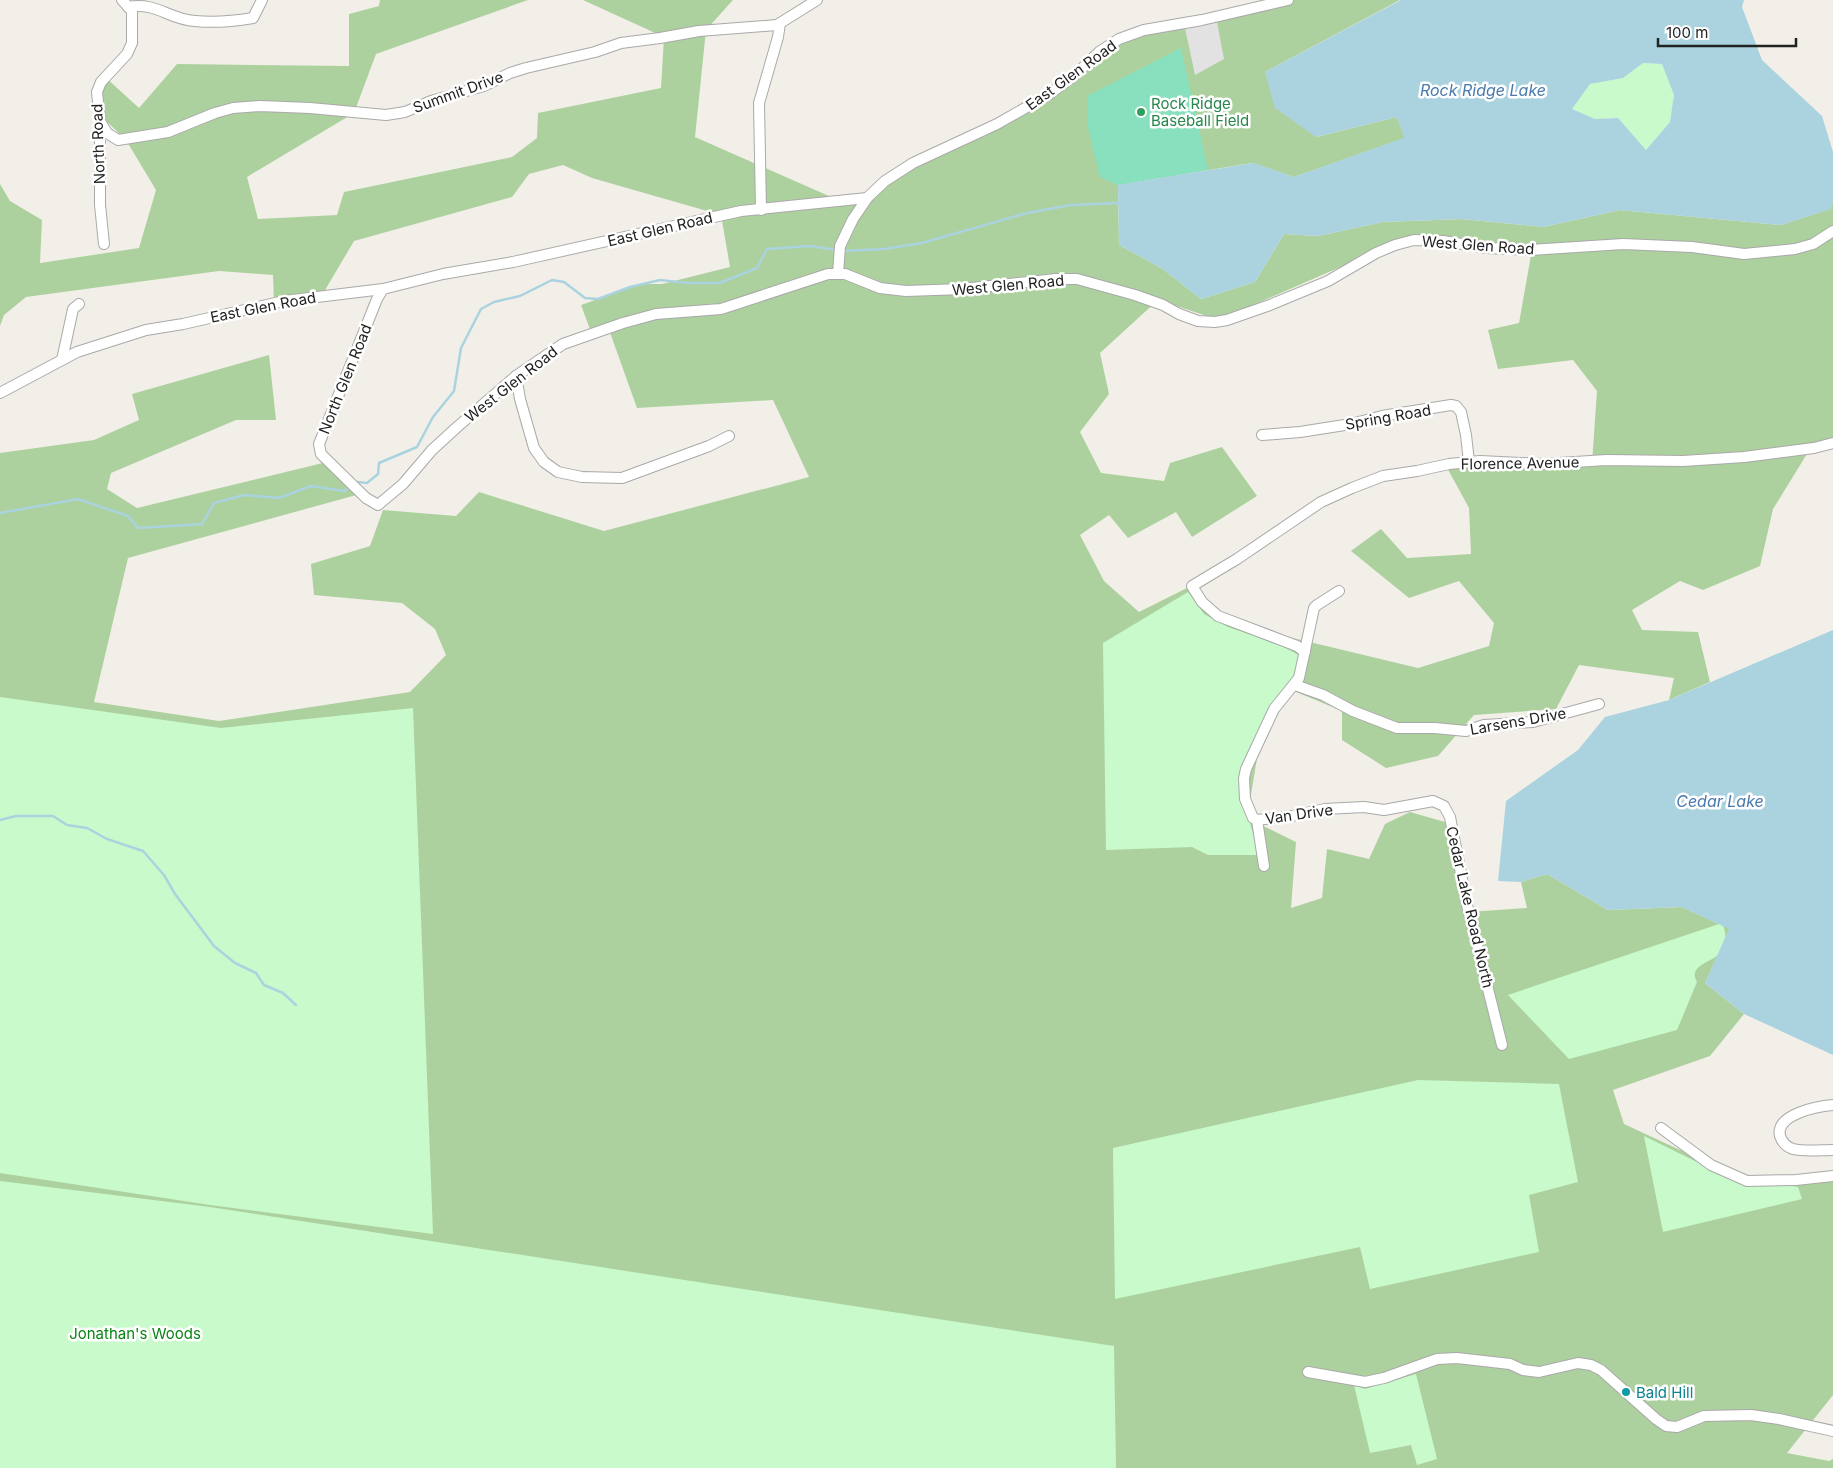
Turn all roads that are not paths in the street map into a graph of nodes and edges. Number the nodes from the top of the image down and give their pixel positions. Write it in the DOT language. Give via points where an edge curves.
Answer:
graph roads {
  1 [pos="262,0"];
  2 [pos="817,0"];
  3 [pos="1288,0"];
  4 [pos="125,3"];
  5 [pos="780,23"];
  6 [pos="100,121"];
  7 [pos="867,198"];
  8 [pos="761,210"];
  9 [pos="1833,231"];
  10 [pos="104,244"];
  11 [pos="838,274"];
  12 [pos="383,289"];
  13 [pos="78,304"];
  14 [pos="62,360"];
  15 [pos="516,376"];
  16 [pos="0,393"];
  17 [pos="1262,435"];
  18 [pos="729,436"];
  19 [pos="1833,443"];
  20 [pos="1469,462"];
  21 [pos="378,505"];
  22 [pos="1339,591"];
  23 [pos="1305,652"];
  24 [pos="1295,685"];
  25 [pos="1599,704"];
  26 [pos="1409,806"];
  27 [pos="1257,820"];
  28 [pos="1264,866"];
  29 [pos="1502,1045"];
  30 [pos="1833,1105"];
  31 [pos="1661,1128"];
  32 [pos="1833,1150"];
  33 [pos="1833,1176"];
  34 [pos="1308,1372"];
  35 [pos="1833,1431"];
  1 -- 4 [label="street" via="253,18 195,21 154,7"];
  2 -- 5 [label="street, Summit Drive"];
  3 -- 7 [label="street, East Glen Road" via="1144,30 1119,39 1048,95 997,124 913,163 885,181"];
  4 -- 6 [label="street, North Road" via="132,11 132,43 127,54 101,82 97,92"];
  5 -- 6 [label="street, Summit Drive" via="621,43 526,68 406,112 386,115 310,108 233,108 168,132 118,140 106,133"];
  5 -- 8 [label="street" via="759,102"];
  6 -- 10 [label="street, North Road" via="100,205"];
  7 -- 8 [label="street, East Glen Road"];
  7 -- 11 [label="street" via="840,246"];
  8 -- 12 [label="street, East Glen Road" via="700,219"];
  9 -- 11 [label="street, West Glen Road" via="1813,244 1795,249 1744,254 1622,244 1530,250 1414,240 1376,253 1328,281 1270,305 1215,322 1191,318 1135,295 1078,278 906,291 880,288"];
  11 -- 15 [label="street, West Glen Road" via="828,274 721,309 656,314 623,323 563,344"];
  12 -- 14 [label="street, East Glen Road" via="284,301 146,330"];
  12 -- 21 [label="street, North Glen Road" via="319,444 321,454"];
  13 -- 14 [label="street" via="73,309"];
  14 -- 16 [label="street, East Glen Road"];
  15 -- 18 [label="street" via="538,456 550,468 566,474 622,478"];
  15 -- 21 [label="street, West Glen Road" via="432,450 403,484"];
  17 -- 20 [label="street, Spring Road" via="1351,424 1451,405 1461,412"];
  19 -- 20 [label="street, Florence Avenue" via="1706,460 1544,464"];
  20 -- 23 [label="street, Florence Avenue" via="1383,476 1352,488 1321,502 1192,586 1202,602 1218,616"];
  22 -- 23 [label="street, Van Drive" via="1314,608"];
  23 -- 24 [label="street, Van Drive"];
  24 -- 25 [label="street, Larsens Drive" via="1397,728 1466,731 1484,725 1533,722"];
  24 -- 27 [label="street, Van Drive" via="1274,708 1246,769 1245,799"];
  26 -- 27 [label="street, Van Drive" via="1384,810 1325,809"];
  26 -- 29 [label="street, Cedar Lake Road North" via="1437,802 1444,806 1450,817 1467,905"];
  27 -- 28 [label="street"];
  30 -- 32 [label="street" via="1817,1106 1793,1115 1780,1131 1790,1148"];
  31 -- 33 [label="street" via="1711,1164 1747,1181"];
  34 -- 35 [label="street" via="1366,1382 1437,1359 1510,1364 1539,1372 1578,1363 1591,1364 1666,1426 1677,1427 1704,1416 1751,1415"];
}
